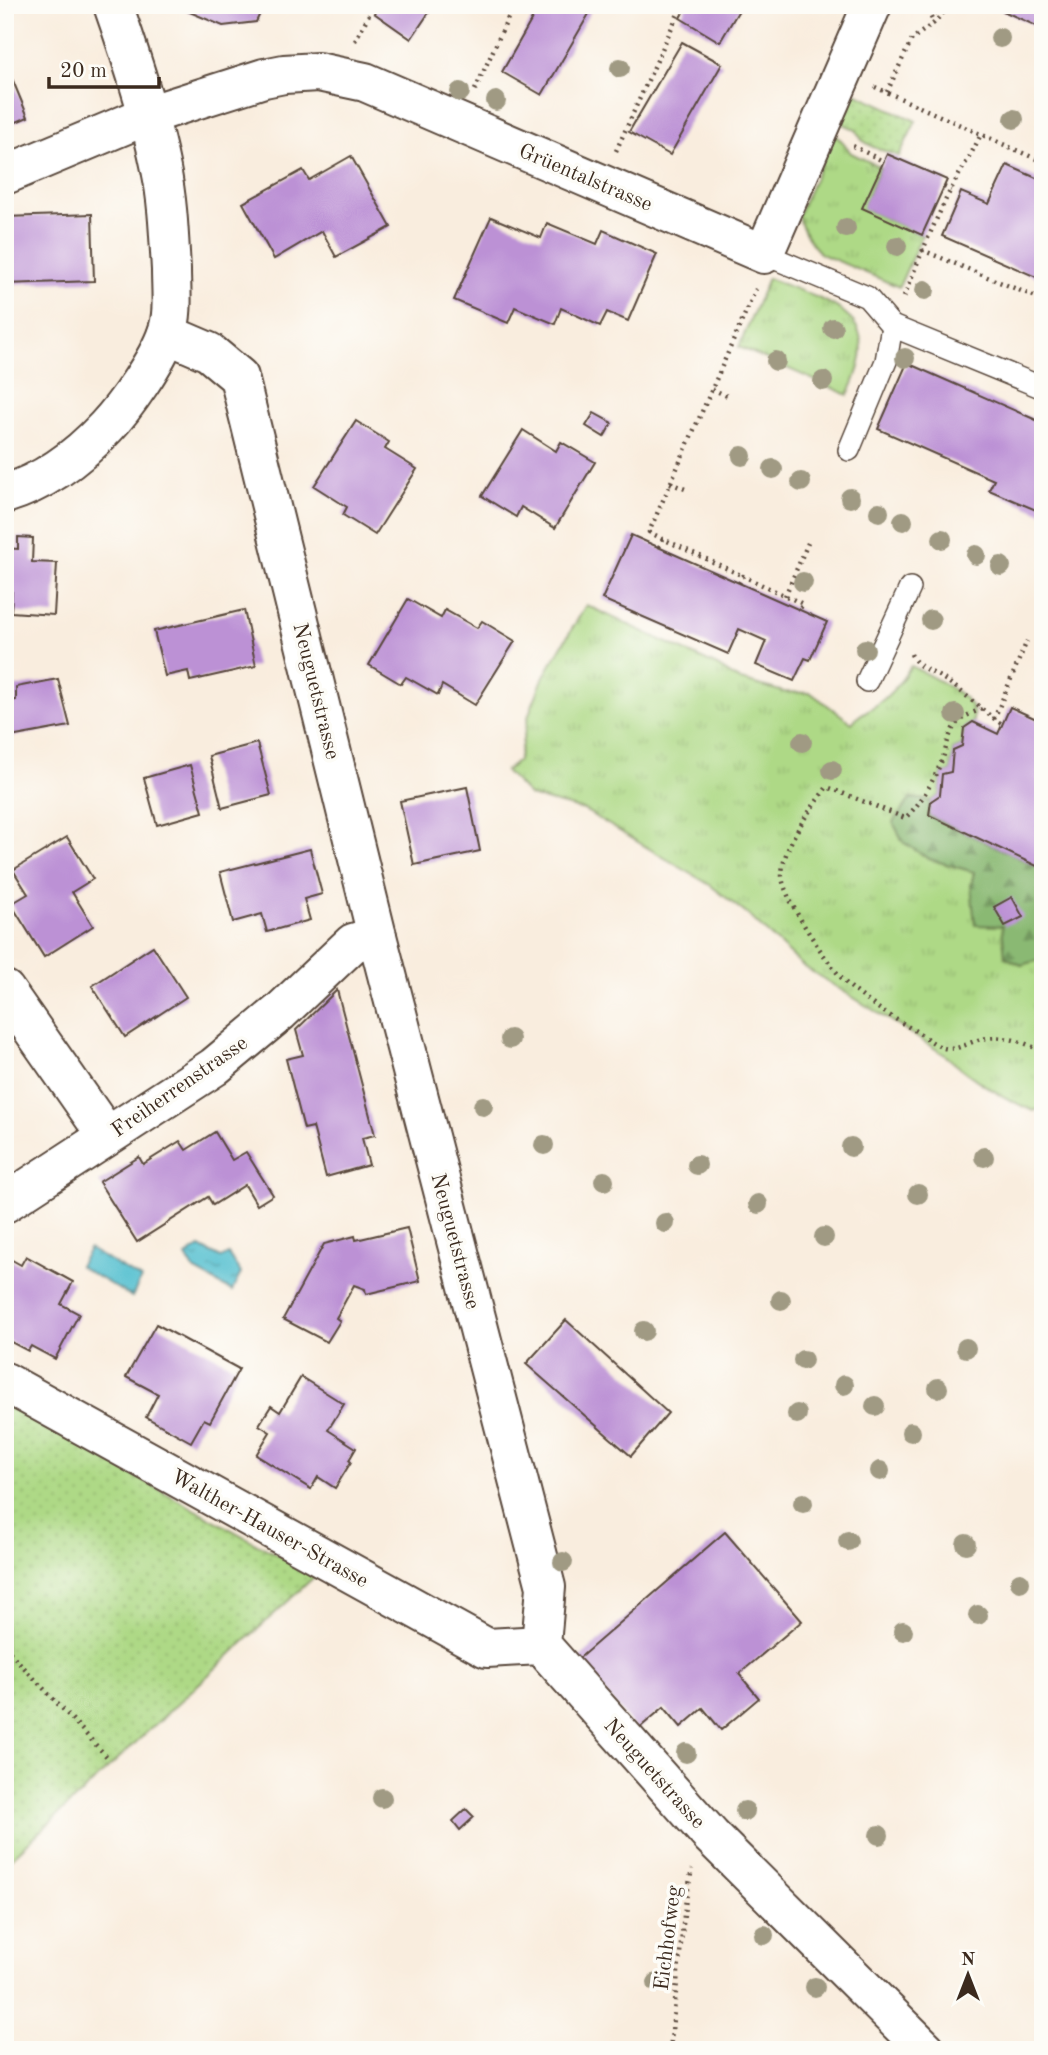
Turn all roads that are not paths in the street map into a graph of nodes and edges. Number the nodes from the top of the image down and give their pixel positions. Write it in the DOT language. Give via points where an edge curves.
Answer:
graph roads {
  1 [pos="113,5"];
  2 [pos="872,5"];
  3 [pos="148,115"];
  4 [pos="5,175"];
  5 [pos="767,255"];
  6 [pos="892,326"];
  7 [pos="167,334"];
  8 [pos="1043,388"];
  9 [pos="849,450"];
  10 [pos="5,494"];
  11 [pos="910,587"];
  12 [pos="867,681"];
  13 [pos="377,936"];
  14 [pos="5,990"];
  15 [pos="107,1136"];
  16 [pos="5,1203"];
  17 [pos="5,1382"];
  18 [pos="541,1645"];
  19 [pos="926,2050"];
  1 -- 3 [label="street"];
  2 -- 5 [label="street"];
  3 -- 4 [label="street, Grüentalstrasse"];
  3 -- 5 [label="street, Grüentalstrasse" via="284,74 318,72 365,82"];
  3 -- 7 [label="street" via="162,171 168,230 171,317"];
  5 -- 6 [label="lane" via="867,297"];
  6 -- 8 [label="lane"];
  6 -- 9 [label="lane" via="886,361"];
  7 -- 10 [label="street" via="140,382 91,443 46,477"];
  7 -- 13 [label="street, Neuguetstrasse" via="209,352 239,377"];
  11 -- 12 [label="lane"];
  13 -- 15 [label="street, Freiherrenstrasse" via="353,943 214,1068"];
  13 -- 18 [label="street, Neuguetstrasse" via="546,1587"];
  14 -- 15 [label="street"];
  15 -- 16 [label="street, Freiherrenstrasse"];
  17 -- 18 [label="street, Walther-Hauser-Strasse" via="487,1648"];
  18 -- 19 [label="street, Neuguetstrasse" via="711,1836"];
}
